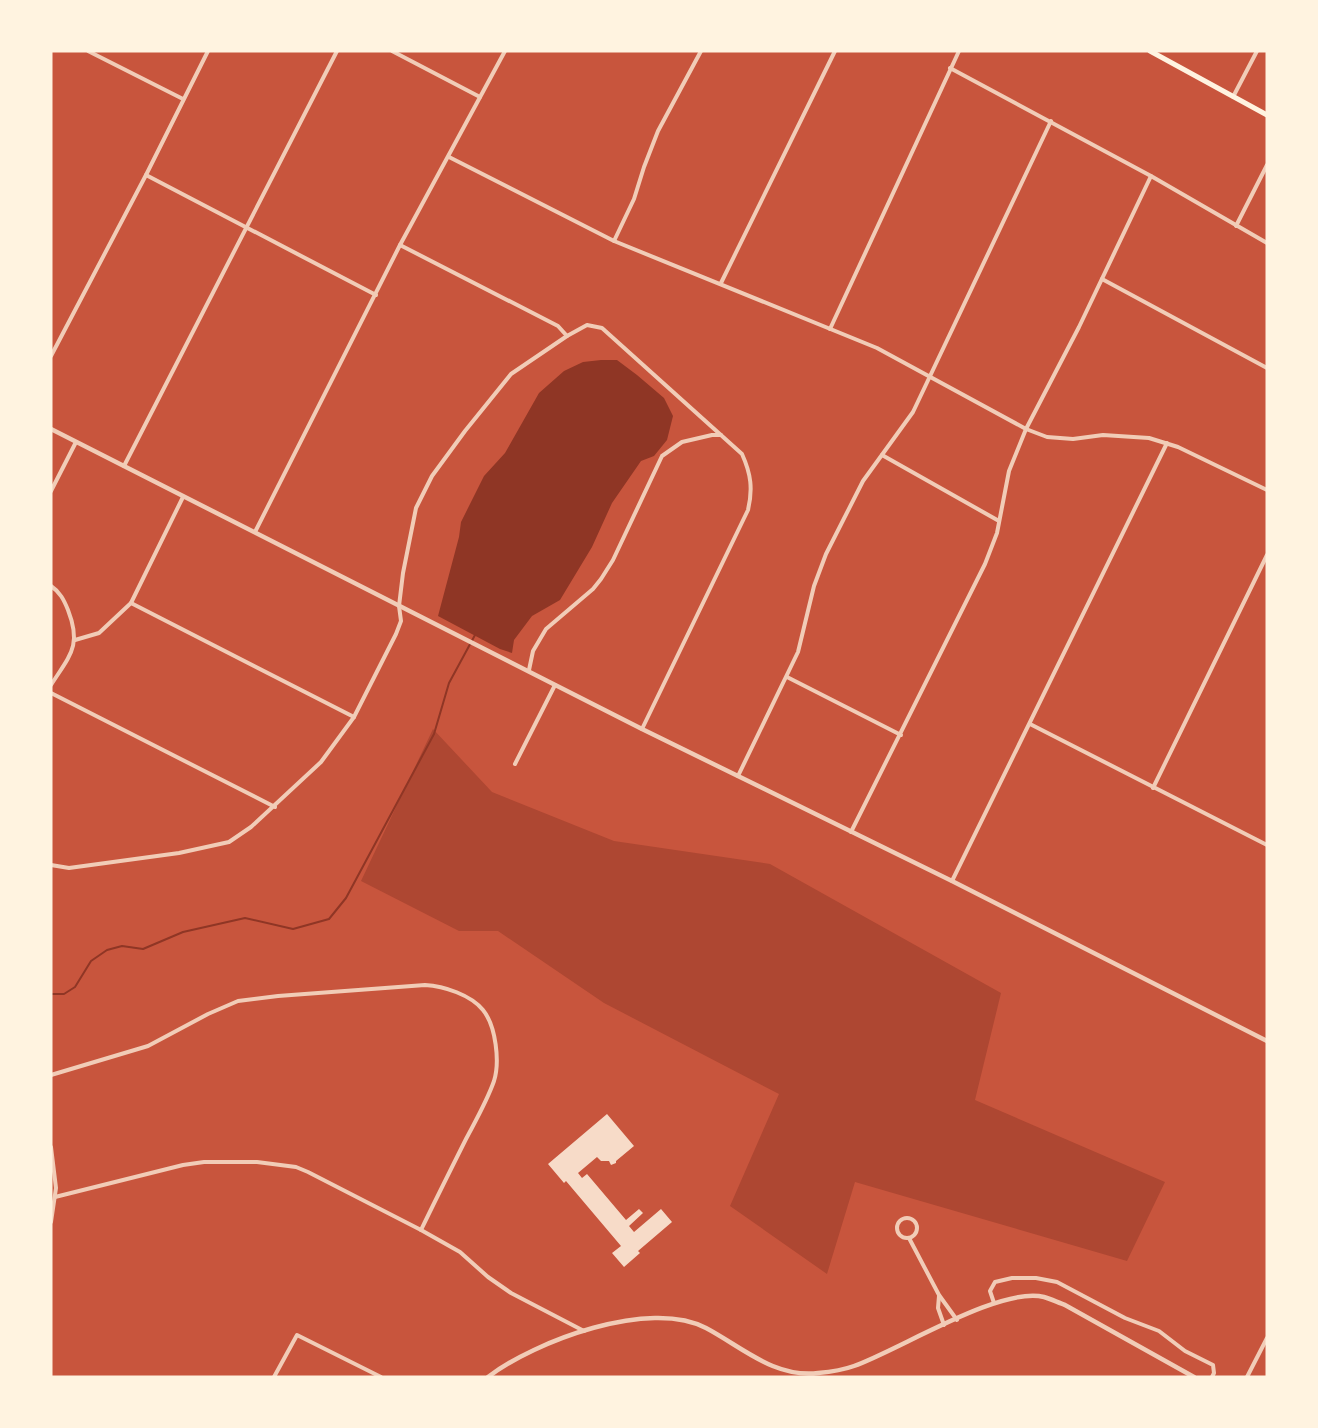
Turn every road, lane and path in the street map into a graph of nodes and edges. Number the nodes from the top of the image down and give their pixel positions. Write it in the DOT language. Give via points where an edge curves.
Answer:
graph roads {
  1 [pos="88,51"];
  2 [pos="208,51"];
  3 [pos="337,51"];
  4 [pos="392,51"];
  5 [pos="505,51"];
  6 [pos="701,51"];
  7 [pos="835,51"];
  8 [pos="958,51"];
  9 [pos="1150,51"];
  10 [pos="1257,51"];
  11 [pos="950,68"];
  12 [pos="480,97"];
  13 [pos="1233,97"];
  14 [pos="183,99"];
  15 [pos="1267,115"];
  16 [pos="1051,121"];
  17 [pos="449,157"];
  18 [pos="1267,165"];
  19 [pos="146,175"];
  20 [pos="1151,176"];
  21 [pos="1236,226"];
  22 [pos="246,227"];
  23 [pos="614,241"];
  24 [pos="1267,243"];
  25 [pos="400,245"];
  26 [pos="1102,279"];
  27 [pos="721,283"];
  28 [pos="376,295"];
  29 [pos="830,329"];
  30 [pos="567,336"];
  31 [pos="51,356"];
  32 [pos="1267,368"];
  33 [pos="930,375"];
  34 [pos="51,429"];
  35 [pos="1026,429"];
  36 [pos="722,435"];
  37 [pos="76,442"];
  38 [pos="1167,443"];
  39 [pos="882,455"];
  40 [pos="124,466"];
  41 [pos="1267,490"];
  42 [pos="51,491"];
  43 [pos="183,497"];
  44 [pos="999,521"];
  45 [pos="255,532"];
  46 [pos="1267,555"];
  47 [pos="51,586"];
  48 [pos="131,603"];
  49 [pos="399,606"];
  50 [pos="75,640"];
  51 [pos="528,670"];
  52 [pos="787,677"];
  53 [pos="555,684"];
  54 [pos="51,685"];
  55 [pos="51,693"];
  56 [pos="354,717"];
  57 [pos="1030,724"];
  58 [pos="642,729"];
  59 [pos="901,735"];
  60 [pos="515,764"];
  61 [pos="738,776"];
  62 [pos="1154,788"];
  63 [pos="275,807"];
  64 [pos="851,832"];
  65 [pos="1267,845"];
  66 [pos="51,865"];
  67 [pos="952,881"];
  68 [pos="1267,1041"];
  69 [pos="51,1075"];
  70 [pos="51,1147"];
  71 [pos="55,1197"];
  72 [pos="51,1222"];
  73 [pos="421,1230"];
  74 [pos="909,1238"];
  75 [pos="939,1295"];
  76 [pos="994,1303"];
  77 [pos="957,1320"];
  78 [pos="944,1325"];
  79 [pos="584,1331"];
  80 [pos="1267,1338"];
  81 [pos="274,1377"];
  82 [pos="381,1377"];
  83 [pos="488,1377"];
  84 [pos="1194,1377"];
  85 [pos="1212,1377"];
  86 [pos="1247,1377"];
  1 -- 14 [label="street"];
  2 -- 14 [label="street"];
  3 -- 22 [label="street"];
  4 -- 12 [label="street"];
  5 -- 12 [label="street"];
  6 -- 23 [label="street" via="658,131"];
  7 -- 27 [label="street"];
  8 -- 11 [label="street"];
  9 -- 13 [label="main road"];
  10 -- 13 [label="street"];
  11 -- 16 [label="street"];
  11 -- 29 [label="street"];
  12 -- 17 [label="street"];
  13 -- 15 [label="main road"];
  14 -- 19 [label="street"];
  16 -- 20 [label="street"];
  16 -- 33 [label="street"];
  17 -- 23 [label="street"];
  17 -- 25 [label="street"];
  18 -- 21 [label="street"];
  19 -- 22 [label="street"];
  19 -- 31 [label="street"];
  20 -- 21 [label="street"];
  20 -- 26 [label="street"];
  21 -- 24 [label="street"];
  22 -- 28 [label="street"];
  22 -- 40 [label="street"];
  23 -- 27 [label="street"];
  25 -- 28 [label="street"];
  25 -- 30 [label="street" via="558,326"];
  26 -- 32 [label="street"];
  26 -- 35 [label="street"];
  27 -- 29 [label="street"];
  28 -- 45 [label="street"];
  29 -- 33 [label="street"];
  30 -- 36 [label="street" via="587,326 602,328"];
  30 -- 49 [label="street" via="511,374 432,476 416,508"];
  33 -- 35 [label="street"];
  33 -- 39 [label="street" via="913,412"];
  34 -- 37 [label="street"];
  35 -- 38 [label="street" via="1047,437 1131,436"];
  35 -- 44 [label="street" via="1009,471"];
  36 -- 51 [label="street" via="682,442 662,456 613,560 593,589 546,629"];
  36 -- 58 [label="street" via="742,454 750,471 752,492 748,510"];
  37 -- 40 [label="street"];
  37 -- 42 [label="street"];
  38 -- 41 [label="street"];
  38 -- 57 [label="street"];
  39 -- 44 [label="street"];
  39 -- 52 [label="street" via="863,481 826,554"];
  40 -- 43 [label="street"];
  43 -- 45 [label="street"];
  43 -- 48 [label="street"];
  44 -- 59 [label="street" via="985,564"];
  45 -- 49 [label="street"];
  46 -- 62 [label="street"];
  47 -- 50 [label="street" via="64,601 74,624"];
  48 -- 50 [label="street" via="99,633"];
  48 -- 56 [label="street"];
  49 -- 51 [label="street"];
  49 -- 56 [label="street" via="401,621 396,634"];
  50 -- 54 [label="street"];
  51 -- 53 [label="street"];
  52 -- 59 [label="street"];
  52 -- 61 [label="street"];
  53 -- 58 [label="street"];
  53 -- 60 [label="street"];
  55 -- 63 [label="street"];
  56 -- 63 [label="street" via="321,762"];
  57 -- 62 [label="street"];
  57 -- 67 [label="street"];
  58 -- 61 [label="street"];
  59 -- 64 [label="street"];
  61 -- 64 [label="street"];
  62 -- 65 [label="street"];
  63 -- 66 [label="street" via="229,842 69,868"];
  64 -- 67 [label="street"];
  67 -- 68 [label="street"];
  69 -- 73 [label="street" via="148,1046 238,1001 425,985 461,995 487,1015 496,1044 495,1074"];
  70 -- 71 [label="street"];
  71 -- 72 [label="street"];
  71 -- 73 [label="street" via="183,1165 275,1163 308,1172"];
  73 -- 79 [label="street" via="460,1252 511,1293"];
  74 -- 74 [label="street" via="898,1234 899,1222 904,1219 915,1223 915,1234"];
  74 -- 75 [label="street"];
  75 -- 77 [label="street"];
  75 -- 78 [label="street" via="938,1308"];
  76 -- 77 [label="street"];
  76 -- 84 [label="street" via="1043,1297 1065,1305"];
  76 -- 85 [label="street" via="990,1291 995,1282 1036,1278 1057,1282 1125,1318 1159,1331 1185,1351 1213,1365"];
  77 -- 78 [label="street"];
  78 -- 79 [label="street" via="852,1367 816,1374 776,1369 686,1320 648,1318"];
  79 -- 83 [label="street" via="532,1350"];
  80 -- 86 [label="street"];
  81 -- 82 [label="street" via="297,1335"];
}
